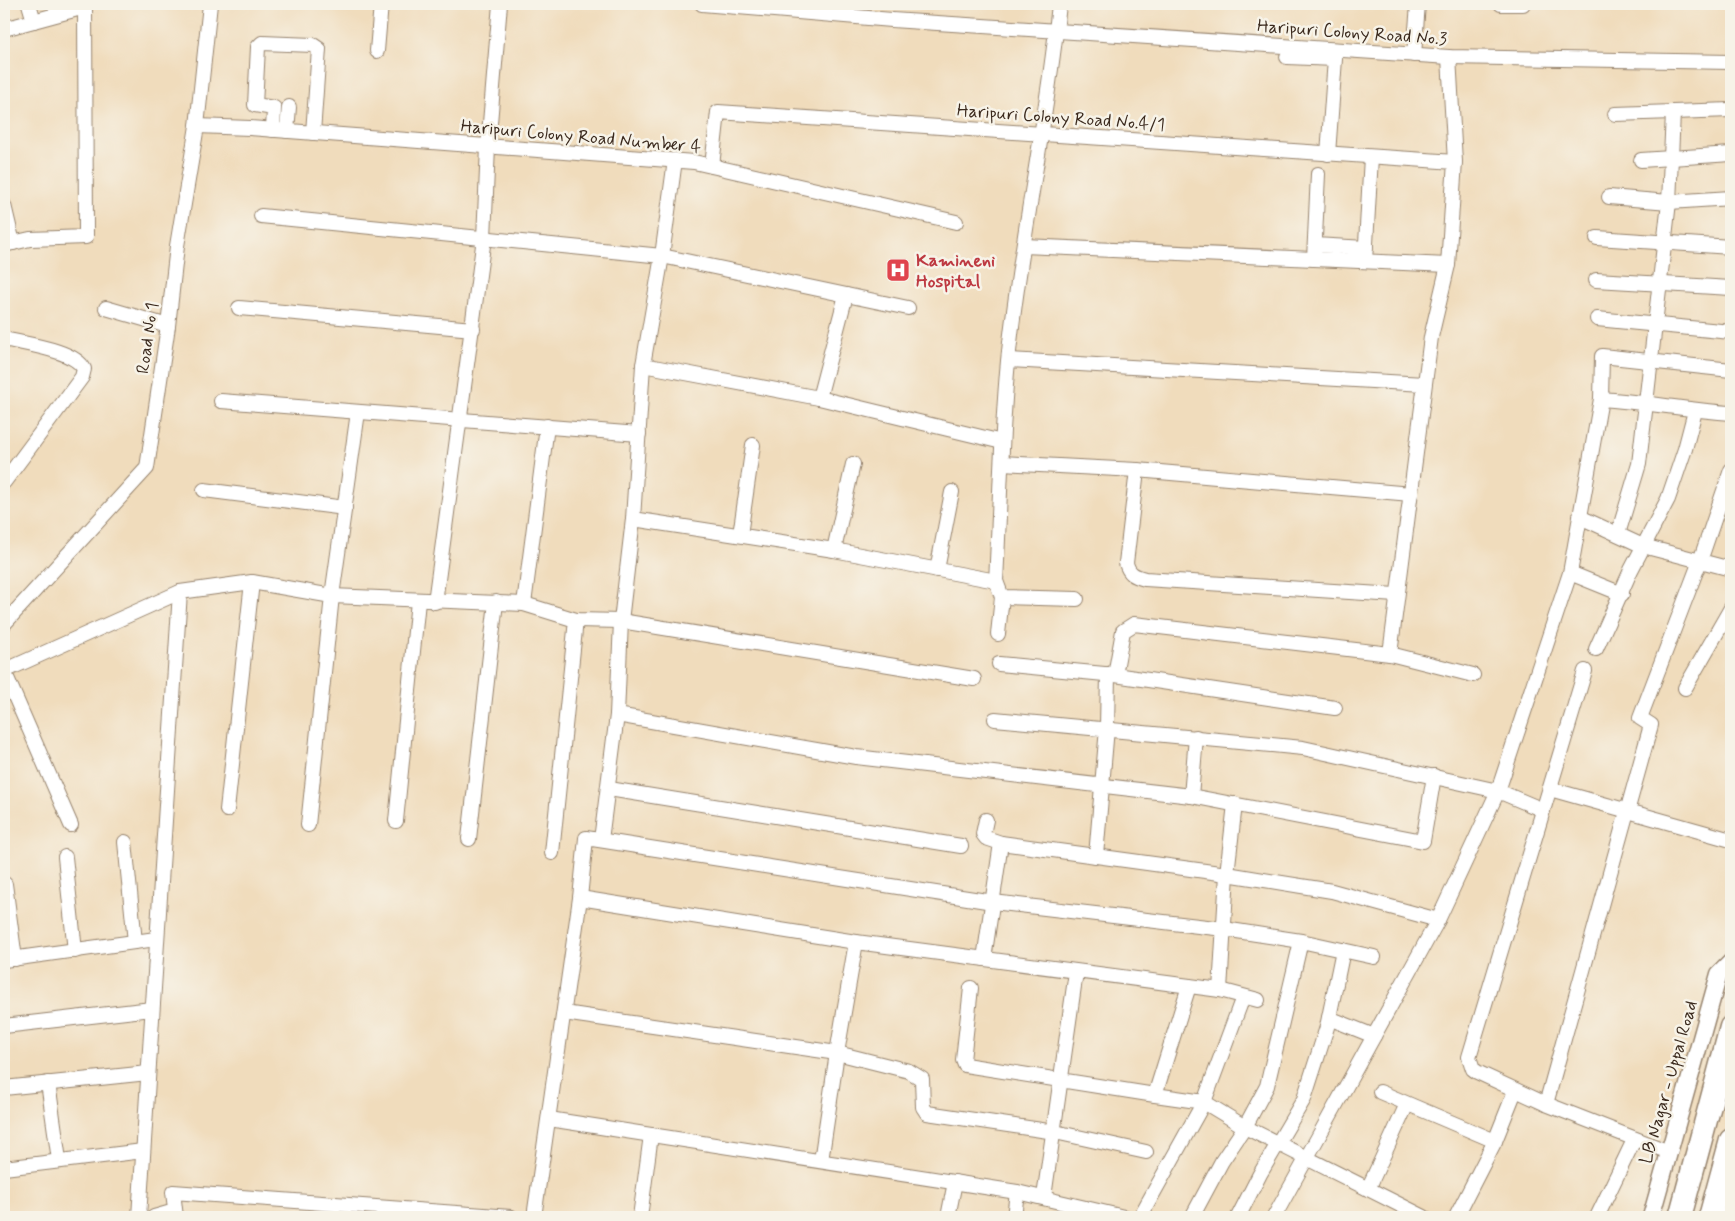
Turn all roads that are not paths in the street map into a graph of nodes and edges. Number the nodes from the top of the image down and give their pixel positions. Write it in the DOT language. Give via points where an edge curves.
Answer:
graph roads {
  1 [pos="29,4"];
  2 [pos="210,4"];
  3 [pos="381,4"];
  4 [pos="500,4"];
  5 [pos="702,4"];
  6 [pos="1058,4"];
  7 [pos="1418,4"];
  8 [pos="1501,4"];
  9 [pos="1524,4"];
  10 [pos="85,6"];
  11 [pos="34,21"];
  12 [pos="4,29"];
  13 [pos="1056,31"];
  14 [pos="377,52"];
  15 [pos="1335,55"];
  16 [pos="1414,55"];
  17 [pos="1287,57"];
  18 [pos="1448,57"];
  19 [pos="1731,62"];
  20 [pos="289,107"];
  21 [pos="1731,110"];
  22 [pos="1673,112"];
  23 [pos="1615,114"];
  24 [pos="197,126"];
  25 [pos="273,130"];
  26 [pos="287,131"];
  27 [pos="313,133"];
  28 [pos="1042,135"];
  29 [pos="488,147"];
  30 [pos="1328,154"];
  31 [pos="1731,154"];
  32 [pos="1372,157"];
  33 [pos="1672,159"];
  34 [pos="675,160"];
  35 [pos="1642,160"];
  36 [pos="1454,162"];
  37 [pos="712,166"];
  38 [pos="1318,174"];
  39 [pos="1609,198"];
  40 [pos="1731,198"];
  41 [pos="1669,202"];
  42 [pos="4,206"];
  43 [pos="261,216"];
  44 [pos="956,222"];
  45 [pos="484,238"];
  46 [pos="1598,238"];
  47 [pos="1664,241"];
  48 [pos="8,244"];
  49 [pos="1024,246"];
  50 [pos="1731,247"];
  51 [pos="1314,252"];
  52 [pos="1365,255"];
  53 [pos="662,256"];
  54 [pos="1448,265"];
  55 [pos="1596,280"];
  56 [pos="1659,285"];
  57 [pos="1731,288"];
  58 [pos="846,295"];
  59 [pos="106,308"];
  60 [pos="239,308"];
  61 [pos="908,308"];
  62 [pos="1597,319"];
  63 [pos="1654,324"];
  64 [pos="168,326"];
  65 [pos="473,329"];
  66 [pos="1731,332"];
  67 [pos="4,339"];
  68 [pos="1008,360"];
  69 [pos="1651,360"];
  70 [pos="643,365"];
  71 [pos="1731,370"];
  72 [pos="1424,384"];
  73 [pos="819,398"];
  74 [pos="1601,399"];
  75 [pos="222,401"];
  76 [pos="1646,402"];
  77 [pos="1695,410"];
  78 [pos="358,412"];
  79 [pos="1731,412"];
  80 [pos="459,418"];
  81 [pos="547,426"];
  82 [pos="639,434"];
  83 [pos="1002,442"];
  84 [pos="753,445"];
  85 [pos="1002,462"];
  86 [pos="853,464"];
  87 [pos="1137,470"];
  88 [pos="1731,470"];
  89 [pos="5,479"];
  90 [pos="204,490"];
  91 [pos="952,492"];
  92 [pos="1410,494"];
  93 [pos="345,508"];
  94 [pos="1580,517"];
  95 [pos="633,519"];
  96 [pos="1618,534"];
  97 [pos="740,535"];
  98 [pos="1644,546"];
  99 [pos="834,550"];
  100 [pos="1700,561"];
  101 [pos="1731,569"];
  102 [pos="937,570"];
  103 [pos="1570,573"];
  104 [pos="996,581"];
  105 [pos="252,582"];
  106 [pos="180,592"];
  107 [pos="1622,594"];
  108 [pos="1396,595"];
  109 [pos="332,596"];
  110 [pos="1002,597"];
  111 [pos="1077,599"];
  112 [pos="418,601"];
  113 [pos="435,602"];
  114 [pos="496,602"];
  115 [pos="524,604"];
  116 [pos="1731,608"];
  117 [pos="576,620"];
  118 [pos="621,622"];
  119 [pos="4,624"];
  120 [pos="998,634"];
  121 [pos="1596,649"];
  122 [pos="1390,654"];
  123 [pos="999,664"];
  124 [pos="4,671"];
  125 [pos="1585,672"];
  126 [pos="1112,674"];
  127 [pos="1473,675"];
  128 [pos="974,679"];
  129 [pos="1685,688"];
  130 [pos="1336,708"];
  131 [pos="618,715"];
  132 [pos="995,719"];
  133 [pos="1107,728"];
  134 [pos="1196,737"];
  135 [pos="1434,776"];
  136 [pos="1102,786"];
  137 [pos="609,789"];
  138 [pos="1550,789"];
  139 [pos="1498,791"];
  140 [pos="1190,796"];
  141 [pos="1235,804"];
  142 [pos="228,810"];
  143 [pos="1543,810"];
  144 [pos="1628,810"];
  145 [pos="986,820"];
  146 [pos="396,821"];
  147 [pos="71,825"];
  148 [pos="308,825"];
  149 [pos="469,839"];
  150 [pos="601,840"];
  151 [pos="1731,840"];
  152 [pos="125,842"];
  153 [pos="1001,843"];
  154 [pos="961,846"];
  155 [pos="552,853"];
  156 [pos="1096,856"];
  157 [pos="65,857"];
  158 [pos="1226,874"];
  159 [pos="5,884"];
  160 [pos="580,898"];
  161 [pos="993,902"];
  162 [pos="1438,920"];
  163 [pos="1224,929"];
  164 [pos="156,939"];
  165 [pos="1301,941"];
  166 [pos="135,942"];
  167 [pos="856,942"];
  168 [pos="1343,950"];
  169 [pos="75,951"];
  170 [pos="1374,957"];
  171 [pos="9,959"];
  172 [pos="984,959"];
  173 [pos="1731,962"];
  174 [pos="1076,972"];
  175 [pos="1189,986"];
  176 [pos="972,988"];
  177 [pos="1220,990"];
  178 [pos="1243,997"];
  179 [pos="1258,1000"];
  180 [pos="152,1009"];
  181 [pos="564,1013"];
  182 [pos="1329,1018"];
  183 [pos="4,1026"];
  184 [pos="1731,1027"];
  185 [pos="1374,1036"];
  186 [pos="837,1053"];
  187 [pos="148,1073"];
  188 [pos="1060,1080"];
  189 [pos="48,1083"];
  190 [pos="4,1088"];
  191 [pos="1515,1090"];
  192 [pos="1380,1092"];
  193 [pos="1155,1095"];
  194 [pos="1204,1102"];
  195 [pos="1407,1104"];
  196 [pos="1546,1104"];
  197 [pos="549,1119"];
  198 [pos="1245,1126"];
  199 [pos="1055,1132"];
  200 [pos="651,1135"];
  201 [pos="1495,1140"];
  202 [pos="1634,1140"];
  203 [pos="1731,1140"];
  204 [pos="1278,1144"];
  205 [pos="143,1151"];
  206 [pos="1146,1152"];
  207 [pos="1669,1152"];
  208 [pos="1307,1158"];
  209 [pos="59,1160"];
  210 [pos="821,1161"];
  211 [pos="4,1168"];
  212 [pos="955,1182"];
  213 [pos="1368,1189"];
  214 [pos="1017,1192"];
  215 [pos="1044,1198"];
  216 [pos="1731,1210"];
  217 [pos="175,1214"];
  218 [pos="138,1217"];
  219 [pos="154,1217"];
  220 [pos="510,1217"];
  221 [pos="534,1217"];
  222 [pos="640,1217"];
  223 [pos="948,1217"];
  224 [pos="1014,1217"];
  225 [pos="1123,1217"];
  226 [pos="1140,1217"];
  227 [pos="1192,1217"];
  228 [pos="1238,1217"];
  229 [pos="1274,1217"];
  230 [pos="1424,1217"];
  231 [pos="1456,1217"];
  232 [pos="1597,1217"];
  233 [pos="1651,1217"];
  234 [pos="1680,1217"];
  235 [pos="1710,1217"];
  236 [pos="1729,1217"];
  1 -- 11 [label="street"];
  2 -- 24 [label="street, Road No 1"];
  3 -- 14 [label="street"];
  4 -- 29 [label="street"];
  5 -- 13 [label="street, Haripuri Colony Road No.3"];
  6 -- 13 [label="street"];
  7 -- 16 [label="street"];
  8 -- 9 [label="street"];
  10 -- 11 [label="street"];
  10 -- 48 [label="street" via="86,237 30,239"];
  11 -- 12 [label="street"];
  13 -- 15 [label="street, Haripuri Colony Road No.3"];
  13 -- 28 [label="street"];
  15 -- 16 [label="street, Haripuri Colony Road No.3"];
  15 -- 17 [label="street"];
  15 -- 30 [label="street"];
  16 -- 18 [label="street, Haripuri Colony Road No.3"];
  18 -- 19 [label="street, Haripuri Colony Road No.3"];
  18 -- 36 [label="street"];
  20 -- 26 [label="street"];
  21 -- 22 [label="street"];
  22 -- 23 [label="street"];
  22 -- 33 [label="street"];
  24 -- 25 [label="street, Haripuri Colony Road Number 4"];
  24 -- 64 [label="street, Road No 1" via="177,246"];
  25 -- 26 [label="street, Haripuri Colony Road Number 4"];
  25 -- 27 [label="street" via="274,108 255,105 258,47 262,43 313,45 319,49"];
  26 -- 27 [label="street, Haripuri Colony Road Number 4"];
  27 -- 29 [label="street, Haripuri Colony Road Number 4"];
  28 -- 30 [label="street, Haripuri Colony Road No.4/1"];
  28 -- 37 [label="street, Haripuri Colony Road No.4/1" via="718,112"];
  28 -- 49 [label="street"];
  29 -- 34 [label="street, Haripuri Colony Road Number 4"];
  29 -- 45 [label="street"];
  30 -- 32 [label="street, Haripuri Colony Road No.4/1"];
  31 -- 33 [label="street"];
  32 -- 36 [label="street, Haripuri Colony Road No.4/1"];
  32 -- 52 [label="street"];
  33 -- 35 [label="street"];
  33 -- 41 [label="street"];
  34 -- 37 [label="street, Haripuri Colony Road Number 4"];
  34 -- 53 [label="street"];
  36 -- 54 [label="street"];
  37 -- 44 [label="street, Haripuri Colony Road Number 4"];
  38 -- 51 [label="street"];
  39 -- 41 [label="street"];
  40 -- 41 [label="street"];
  41 -- 47 [label="street"];
  42 -- 48 [label="street"];
  43 -- 45 [label="street"];
  45 -- 53 [label="street"];
  45 -- 65 [label="street"];
  46 -- 47 [label="street"];
  47 -- 50 [label="street"];
  47 -- 56 [label="street"];
  49 -- 51 [label="street"];
  49 -- 68 [label="street"];
  51 -- 52 [label="street"];
  52 -- 54 [label="street"];
  53 -- 58 [label="street"];
  53 -- 70 [label="street"];
  54 -- 72 [label="street"];
  55 -- 56 [label="street"];
  56 -- 57 [label="street"];
  56 -- 63 [label="street"];
  58 -- 61 [label="street"];
  58 -- 73 [label="street"];
  59 -- 64 [label="street"];
  60 -- 65 [label="street"];
  62 -- 63 [label="street"];
  63 -- 66 [label="street"];
  63 -- 69 [label="street"];
  64 -- 119 [label="street, Road No 1" via="147,468"];
  65 -- 80 [label="street"];
  67 -- 89 [label="street" via="69,355 84,369 82,377"];
  68 -- 72 [label="street"];
  68 -- 83 [label="street"];
  69 -- 71 [label="street"];
  69 -- 74 [label="street" via="1602,356"];
  69 -- 76 [label="street"];
  70 -- 73 [label="street"];
  70 -- 82 [label="street"];
  72 -- 92 [label="street"];
  73 -- 83 [label="street"];
  74 -- 76 [label="street"];
  74 -- 94 [label="street"];
  75 -- 78 [label="street"];
  76 -- 77 [label="street"];
  76 -- 96 [label="street" via="1639,464"];
  77 -- 79 [label="street"];
  77 -- 98 [label="street" via="1686,449 1668,499"];
  78 -- 80 [label="street"];
  78 -- 93 [label="street"];
  80 -- 81 [label="street"];
  80 -- 113 [label="street"];
  81 -- 82 [label="street"];
  81 -- 115 [label="street"];
  82 -- 95 [label="street"];
  83 -- 85 [label="street"];
  84 -- 97 [label="street"];
  85 -- 87 [label="street"];
  85 -- 104 [label="street"];
  86 -- 99 [label="street"];
  87 -- 92 [label="street"];
  87 -- 108 [label="street" via="1126,563 1133,575"];
  88 -- 100 [label="street"];
  90 -- 93 [label="street"];
  91 -- 102 [label="street"];
  92 -- 108 [label="street"];
  93 -- 109 [label="street"];
  94 -- 96 [label="street"];
  94 -- 103 [label="street"];
  95 -- 97 [label="street"];
  95 -- 118 [label="street"];
  96 -- 98 [label="street"];
  97 -- 99 [label="street"];
  98 -- 100 [label="street"];
  98 -- 107 [label="street" via="1630,570"];
  99 -- 102 [label="street"];
  100 -- 101 [label="street"];
  100 -- 144 [label="street" via="1640,718 1651,725"];
  102 -- 104 [label="street"];
  103 -- 107 [label="street"];
  103 -- 139 [label="street"];
  104 -- 110 [label="street"];
  105 -- 106 [label="street"];
  105 -- 109 [label="street"];
  105 -- 142 [label="street"];
  106 -- 124 [label="street"];
  106 -- 164 [label="street"];
  107 -- 121 [label="street"];
  108 -- 122 [label="street"];
  109 -- 112 [label="street"];
  109 -- 148 [label="street"];
  110 -- 111 [label="street"];
  110 -- 120 [label="street"];
  112 -- 113 [label="street"];
  112 -- 146 [label="street"];
  113 -- 114 [label="street"];
  114 -- 115 [label="street"];
  114 -- 149 [label="street"];
  115 -- 117 [label="street"];
  116 -- 129 [label="street"];
  117 -- 118 [label="street"];
  117 -- 155 [label="street"];
  118 -- 128 [label="street"];
  118 -- 131 [label="street"];
  122 -- 126 [label="street" via="1134,624 1123,631"];
  122 -- 127 [label="street"];
  123 -- 126 [label="street"];
  124 -- 147 [label="street"];
  125 -- 138 [label="street"];
  126 -- 130 [label="street"];
  126 -- 133 [label="street"];
  131 -- 136 [label="street" via="856,757"];
  131 -- 137 [label="street"];
  132 -- 133 [label="street"];
  133 -- 134 [label="street"];
  133 -- 136 [label="street"];
  134 -- 135 [label="street" via="1303,748"];
  134 -- 140 [label="street"];
  135 -- 139 [label="street"];
  135 -- 141 [label="street" via="1424,841"];
  136 -- 140 [label="street"];
  136 -- 156 [label="street"];
  137 -- 150 [label="street"];
  137 -- 154 [label="street"];
  138 -- 143 [label="street"];
  138 -- 144 [label="street"];
  139 -- 143 [label="street"];
  139 -- 162 [label="street"];
  140 -- 141 [label="street"];
  141 -- 158 [label="street"];
  143 -- 191 [label="street" via="1469,1057 1473,1069"];
  144 -- 151 [label="street"];
  144 -- 196 [label="street"];
  145 -- 153 [label="street" via="983,834"];
  150 -- 160 [label="street" via="586,838"];
  150 -- 161 [label="street"];
  152 -- 166 [label="street"];
  153 -- 156 [label="street"];
  153 -- 161 [label="street"];
  156 -- 158 [label="street"];
  157 -- 169 [label="street"];
  158 -- 162 [label="street" via="1332,891"];
  158 -- 163 [label="street"];
  159 -- 171 [label="street"];
  160 -- 167 [label="street"];
  160 -- 181 [label="street"];
  161 -- 163 [label="street"];
  161 -- 172 [label="street"];
  162 -- 185 [label="street"];
  163 -- 165 [label="street"];
  163 -- 177 [label="street"];
  164 -- 166 [label="street"];
  164 -- 180 [label="street"];
  165 -- 168 [label="street"];
  165 -- 198 [label="street" via="1267,1086"];
  166 -- 169 [label="street"];
  167 -- 172 [label="street"];
  167 -- 186 [label="street"];
  168 -- 170 [label="street"];
  168 -- 182 [label="street"];
  169 -- 171 [label="street"];
  172 -- 174 [label="street"];
  173 -- 207 [label="street, LB Nagar - Uppal Road" via="1718,974"];
  174 -- 175 [label="street"];
  174 -- 188 [label="street"];
  175 -- 177 [label="street"];
  175 -- 193 [label="street"];
  176 -- 188 [label="street" via="962,1060 964,1065"];
  177 -- 178 [label="street"];
  178 -- 179 [label="street"];
  178 -- 194 [label="street"];
  180 -- 183 [label="street"];
  180 -- 187 [label="street"];
  181 -- 186 [label="street"];
  181 -- 197 [label="street"];
  182 -- 185 [label="street"];
  182 -- 204 [label="street" via="1304,1099"];
  184 -- 234 [label="highway"];
  185 -- 208 [label="street"];
  186 -- 199 [label="street" via="909,1071 922,1079 923,1107 928,1113"];
  186 -- 210 [label="street"];
  187 -- 189 [label="street"];
  187 -- 205 [label="street"];
  188 -- 193 [label="street"];
  188 -- 199 [label="street"];
  189 -- 190 [label="street"];
  189 -- 209 [label="street"];
  191 -- 196 [label="street"];
  191 -- 201 [label="street"];
  192 -- 195 [label="street"];
  193 -- 194 [label="street"];
  194 -- 198 [label="street"];
  194 -- 226 [label="street"];
  195 -- 201 [label="street"];
  195 -- 213 [label="street"];
  196 -- 202 [label="street"];
  197 -- 200 [label="street"];
  197 -- 221 [label="street"];
  198 -- 204 [label="street"];
  198 -- 227 [label="street"];
  199 -- 206 [label="street"];
  199 -- 215 [label="street"];
  200 -- 210 [label="street"];
  200 -- 222 [label="street"];
  201 -- 231 [label="street"];
  202 -- 207 [label="street"];
  202 -- 232 [label="street"];
  203 -- 235 [label="highway"];
  204 -- 208 [label="street"];
  204 -- 228 [label="street"];
  205 -- 209 [label="street"];
  205 -- 218 [label="street"];
  207 -- 233 [label="street, LB Nagar - Uppal Road"];
  208 -- 213 [label="street"];
  208 -- 229 [label="street"];
  209 -- 211 [label="street"];
  210 -- 212 [label="street"];
  212 -- 214 [label="street"];
  212 -- 223 [label="street"];
  213 -- 230 [label="street"];
  214 -- 215 [label="street"];
  214 -- 224 [label="street"];
  215 -- 225 [label="street"];
  216 -- 236 [label="street"];
  217 -- 219 [label="street"];
  217 -- 220 [label="street" via="173,1192"];
}
